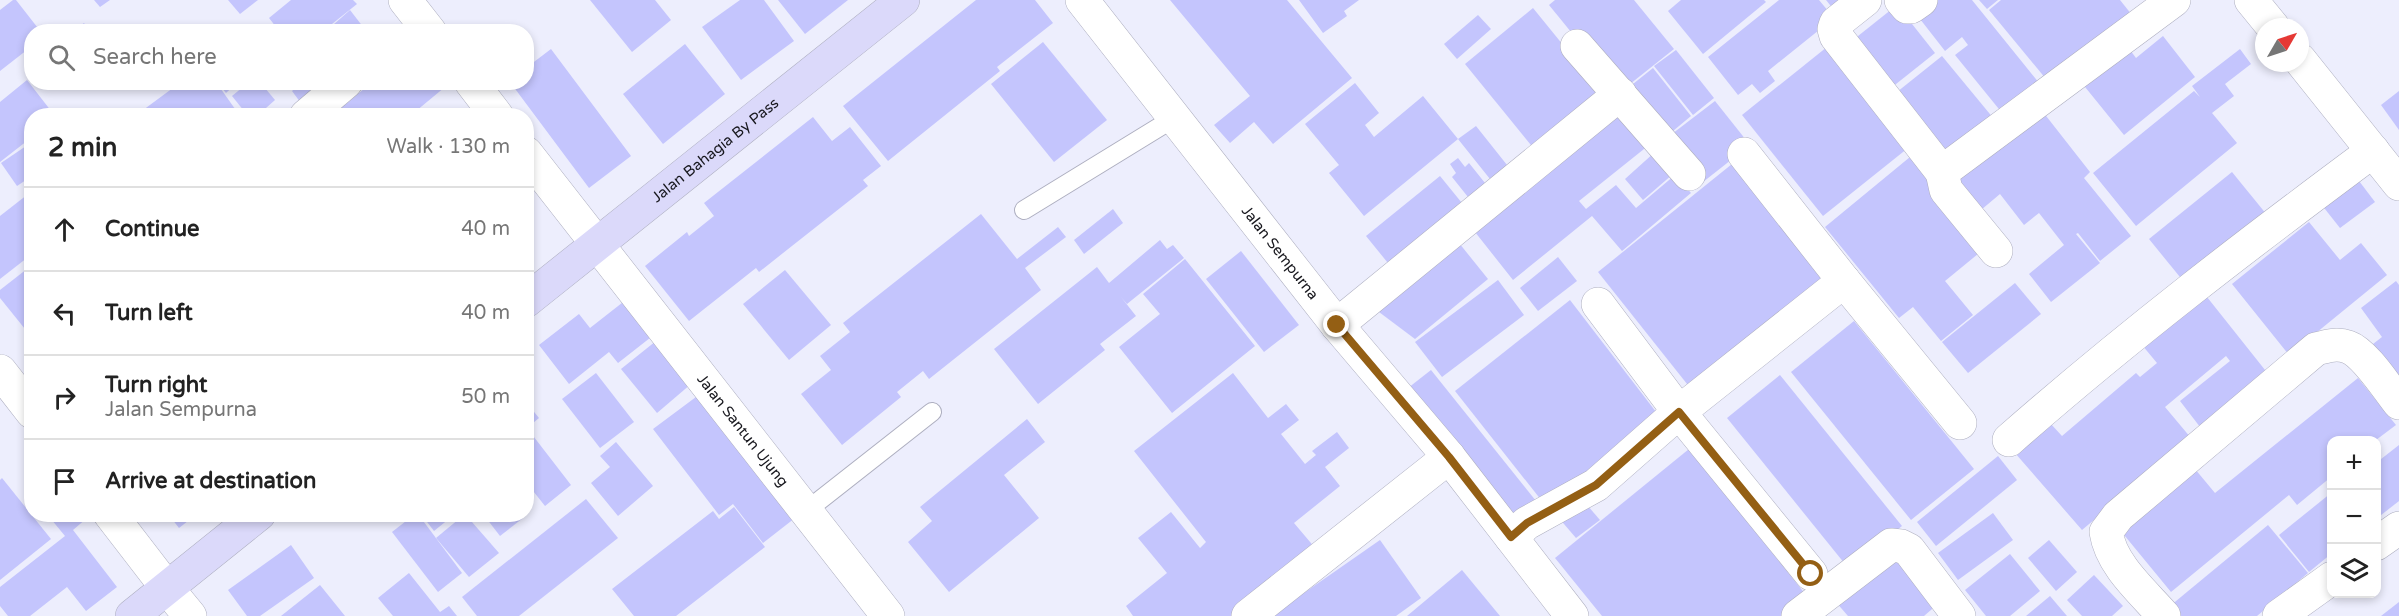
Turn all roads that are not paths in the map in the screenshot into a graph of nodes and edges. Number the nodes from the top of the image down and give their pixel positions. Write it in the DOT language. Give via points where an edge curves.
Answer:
graph roads {
  1 [pos="903,0"];
  2 [pos="1082,0"];
  3 [pos="1864,0"];
  4 [pos="1901,0"];
  5 [pos="1922,0"];
  6 [pos="2174,0"];
  7 [pos="2252,0"];
  8 [pos="2266,18"];
  9 [pos="1577,46"];
  10 [pos="2309,71"];
  11 [pos="337,90"];
  12 [pos="477,90"];
  13 [pos="1620,94"];
  14 [pos="315,108"];
  15 [pos="491,108"];
  16 [pos="1174,118"];
  17 [pos="2373,151"];
  18 [pos="1744,154"];
  19 [pos="534,163"];
  20 [pos="1942,172"];
  21 [pos="1689,174"];
  22 [pos="2399,184"];
  23 [pos="1024,210"];
  24 [pos="598,244"];
  25 [pos="1996,251"];
  26 [pos="1844,281"];
  27 [pos="534,295"];
  28 [pos="1598,304"];
  29 [pos="1337,325"];
  30 [pos="0,371"];
  31 [pos="24,402"];
  32 [pos="2399,403"];
  33 [pos="932,412"];
  34 [pos="1679,412"];
  35 [pos="1960,423"];
  36 [pos="2009,440"];
  37 [pos="1449,457"];
  38 [pos="806,512"];
  39 [pos="116,522"];
  40 [pos="249,522"];
  41 [pos="2399,528"];
  42 [pos="1511,537"];
  43 [pos="2381,541"];
  44 [pos="1811,574"];
  45 [pos="2327,581"];
  46 [pos="167,588"];
  47 [pos="132,616"];
  48 [pos="190,616"];
  49 [pos="888,616"];
  50 [pos="1248,616"];
  51 [pos="1572,616"];
  52 [pos="1798,616"];
  53 [pos="1959,616"];
  54 [pos="2164,616"];
  55 [pos="2279,616"];
  1 -- 24 [label="main road, Jalan Bahagia By Pass"];
  2 -- 16 [label="street, Jalan Sempurna"];
  3 -- 20 [label="street" via="1836,23 1836,36"];
  4 -- 5 [label="street" via="1911,7"];
  6 -- 20 [label="street"];
  7 -- 8 [label="street"];
  9 -- 13 [label="street"];
  10 -- 17 [label="street"];
  11 -- 14 [label="street"];
  12 -- 15 [label="street"];
  13 -- 21 [label="street"];
  13 -- 29 [label="street"];
  16 -- 23 [label="lane"];
  16 -- 29 [label="street, Jalan Sempurna"];
  17 -- 22 [label="street"];
  17 -- 36 [label="street" via="2183,297"];
  18 -- 26 [label="street"];
  19 -- 24 [label="street, Jalan Santun Ujung"];
  20 -- 25 [label="street" via="1946,190"];
  24 -- 27 [label="main road, Jalan Bahagia By Pass"];
  24 -- 38 [label="street, Jalan Santun Ujung"];
  26 -- 34 [label="street"];
  26 -- 35 [label="street"];
  28 -- 34 [label="street"];
  29 -- 37 [label="street, Jalan Sempurna"];
  30 -- 31 [label="street"];
  32 -- 54 [label="street" via="2350,348 2332,345 2316,349 2118,516 2106,532 2108,547"];
  33 -- 38 [label="lane"];
  34 -- 42 [label="street" via="1596,485 1527,523"];
  34 -- 44 [label="street"];
  37 -- 42 [label="street, Jalan Sempurna"];
  37 -- 50 [label="street"];
  38 -- 49 [label="street, Jalan Santun Ujung"];
  39 -- 46 [label="street"];
  40 -- 46 [label="main road"];
  41 -- 43 [label="street"];
  42 -- 51 [label="street, Jalan Sempurna"];
  45 -- 55 [label="street"];
  46 -- 47 [label="main road"];
  46 -- 48 [label="street"];
  52 -- 53 [label="street" via="1891,545 1909,550"];
}
